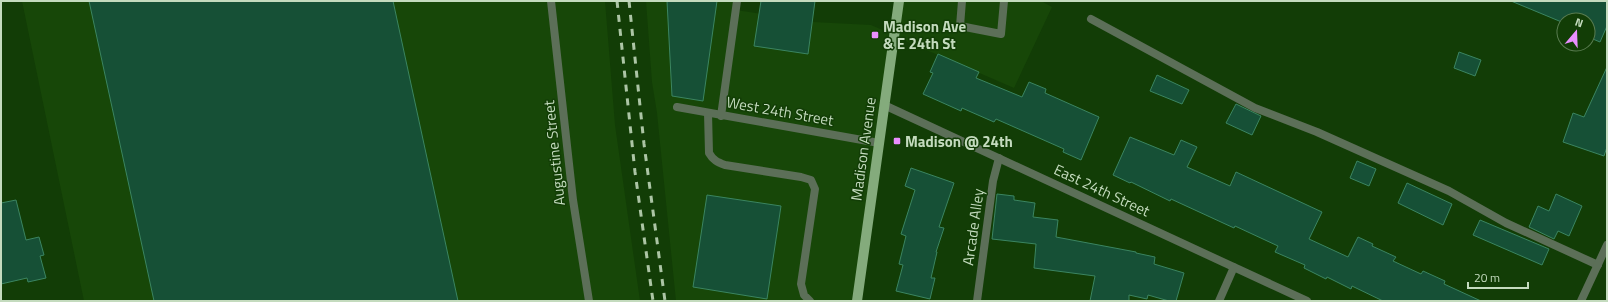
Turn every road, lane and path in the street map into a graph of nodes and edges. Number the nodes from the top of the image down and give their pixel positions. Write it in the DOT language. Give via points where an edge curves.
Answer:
graph roads {
  1 [pos="551,1"];
  2 [pos="737,1"];
  3 [pos="899,1"];
  4 [pos="962,1"];
  5 [pos="1004,1"];
  6 [pos="1091,20"];
  7 [pos="884,105"];
  8 [pos="677,107"];
  9 [pos="708,113"];
  10 [pos="721,116"];
  11 [pos="879,143"];
  12 [pos="999,158"];
  13 [pos="1607,245"];
  14 [pos="1598,265"];
  15 [pos="1234,267"];
  16 [pos="590,301"];
  17 [pos="810,301"];
  18 [pos="857,301"];
  19 [pos="977,301"];
  20 [pos="1219,301"];
  21 [pos="1307,301"];
  22 [pos="1581,301"];
  1 -- 16 [label="street, Augustine Street" via="573,200"];
  2 -- 10 [label="street"];
  3 -- 7 [label="main road, Madison Avenue"];
  4 -- 5 [label="street" via="960,26 1001,34"];
  6 -- 14 [label="street" via="1255,108 1317,132 1449,191 1506,223"];
  7 -- 11 [label="main road, Madison Avenue"];
  7 -- 12 [label="street, East 24th Street"];
  8 -- 9 [label="street, West 24th Street"];
  9 -- 10 [label="street, West 24th Street"];
  9 -- 17 [label="street" via="709,153 716,162 725,166 811,180 815,188 801,284 804,295"];
  10 -- 11 [label="street, West 24th Street"];
  11 -- 18 [label="main road, Madison Avenue"];
  12 -- 15 [label="street, East 24th Street"];
  12 -- 19 [label="street, Arcade Alley" via="993,181"];
  13 -- 14 [label="street"];
  14 -- 22 [label="street"];
  15 -- 20 [label="street"];
  15 -- 21 [label="street, East 24th Street"];
}
